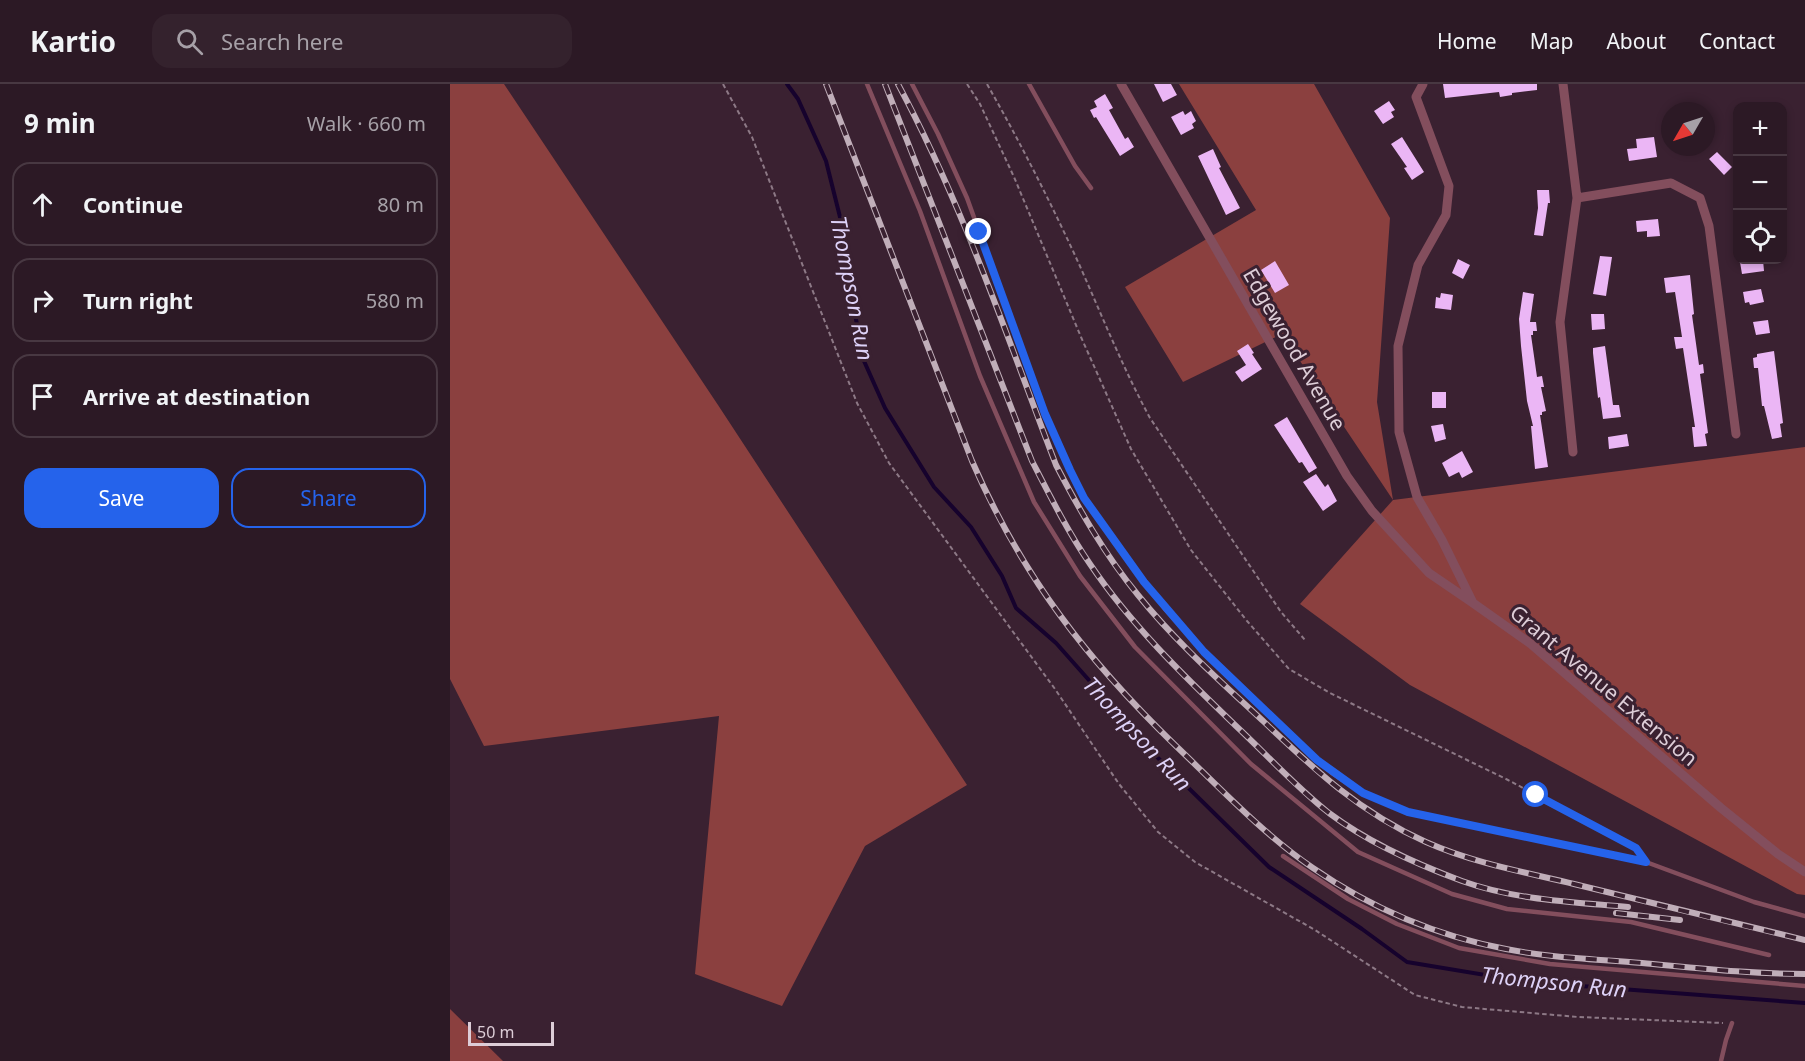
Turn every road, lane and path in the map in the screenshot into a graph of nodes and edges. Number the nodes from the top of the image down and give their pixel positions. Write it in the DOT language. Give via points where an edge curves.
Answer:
graph roads {
  1 [pos="723,84"];
  2 [pos="867,84"];
  3 [pos="912,84"];
  4 [pos="968,84"];
  5 [pos="987,84"];
  6 [pos="1029,84"];
  7 [pos="1121,84"];
  8 [pos="1412,84"];
  9 [pos="1423,84"];
  10 [pos="1563,84"];
  11 [pos="1416,96"];
  12 [pos="1091,188"];
  13 [pos="1577,198"];
  14 [pos="1736,434"];
  15 [pos="1573,452"];
  16 [pos="1473,603"];
  17 [pos="1305,640"];
  18 [pos="1283,856"];
  19 [pos="1646,862"];
  20 [pos="1805,872"];
  21 [pos="1805,916"];
  22 [pos="1769,955"];
  23 [pos="1805,986"];
  24 [pos="1732,1023"];
  25 [pos="1721,1061"];
  1 -- 24 [label="path" via="752,137 857,403 889,463 1055,689 1119,784 1158,832 1195,862 1315,930 1415,996 1462,1007 1578,1017"];
  2 -- 22 [label="lane" via="920,211 980,376 1034,502 1080,576 1135,647 1251,764 1358,852 1452,894 1508,909 1631,922"];
  3 -- 19 [label="lane" via="967,198 1031,377 1084,498 1144,582 1204,652 1325,766 1375,799 1408,812"];
  4 -- 19 [label="path" via="1014,177 1131,449 1191,550 1247,621 1289,669 1636,848"];
  5 -- 17 [label="path" via="1077,261 1150,418 1281,612"];
  6 -- 12 [label="lane"];
  7 -- 16 [label="street, Edgewood Avenue" via="1347,476 1372,511 1429,573"];
  8 -- 11 [label="street, Grant Avenue Extension"];
  9 -- 11 [label="street"];
  10 -- 13 [label="street"];
  11 -- 16 [label="street, Grant Avenue Extension" via="1449,186 1446,215 1418,265 1398,346 1399,432 1417,497"];
  13 -- 14 [label="street" via="1671,183 1700,198 1709,226"];
  13 -- 15 [label="street" via="1560,322"];
  16 -- 20 [label="street, Grant Avenue Extension" via="1531,644 1721,808"];
  18 -- 23 [label="lane" via="1348,899 1397,924 1459,948 1550,964"];
  19 -- 21 [label="lane" via="1754,902"];
  24 -- 25 [label="lane"];
}
